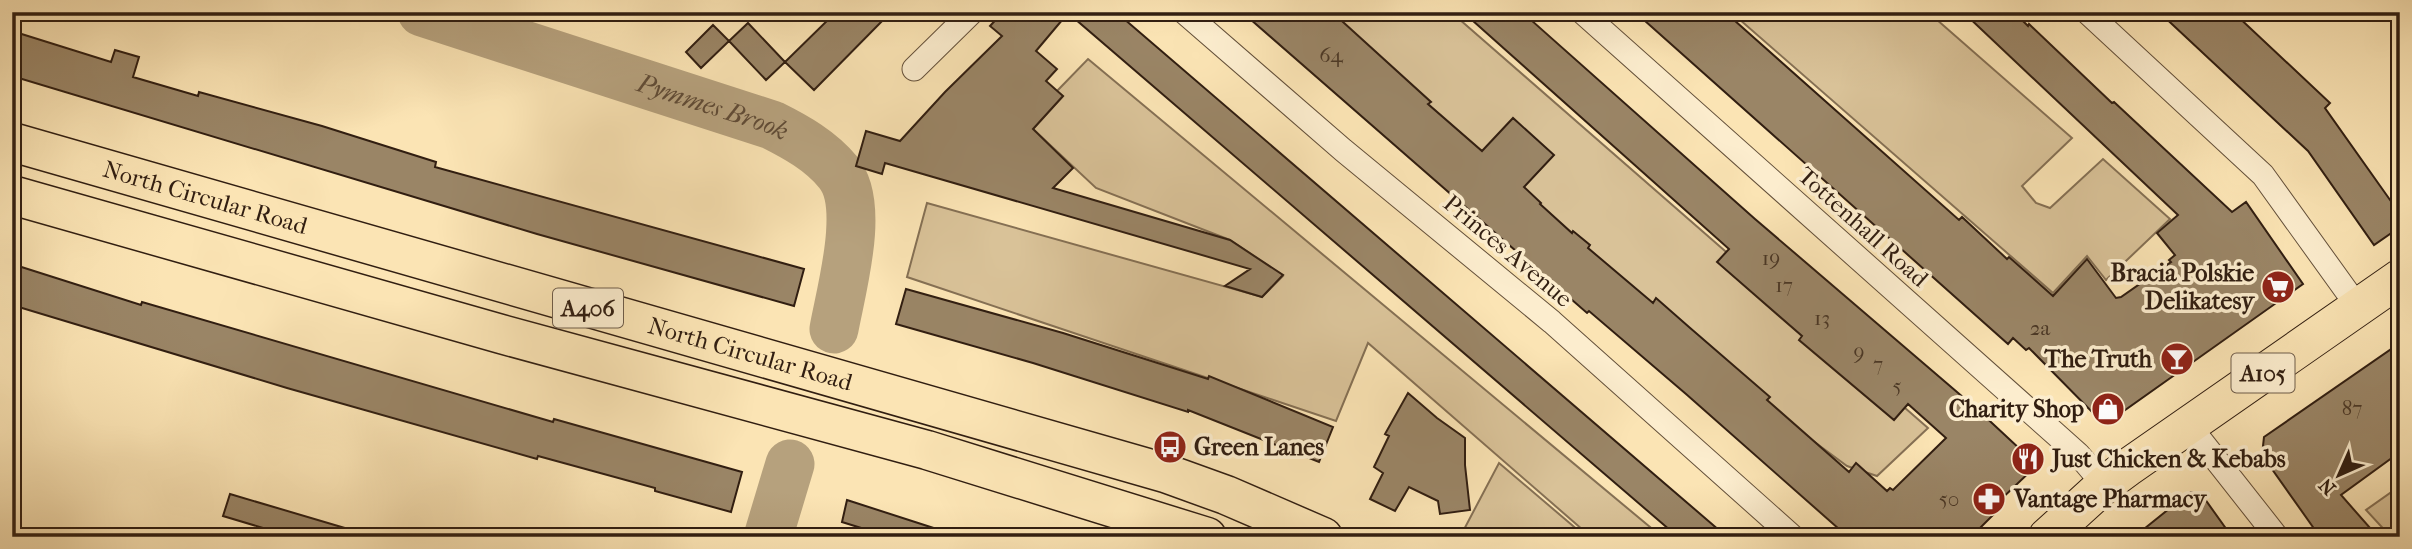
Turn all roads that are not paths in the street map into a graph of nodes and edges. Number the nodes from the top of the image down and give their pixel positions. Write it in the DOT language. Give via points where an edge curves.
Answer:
graph roads {
  1 [pos="972,12"];
  2 [pos="1184,12"];
  3 [pos="1582,12"];
  4 [pos="2087,12"];
  5 [pos="914,69"];
  6 [pos="12,142"];
  7 [pos="12,195"];
  8 [pos="2400,278"];
  9 [pos="2358,307"];
  10 [pos="2188,424"];
  11 [pos="2104,485"];
  12 [pos="1207,537"];
  13 [pos="1322,537"];
  14 [pos="1793,537"];
  15 [pos="2047,537"];
  16 [pos="2277,537"];
  1 -- 5 [label="street"];
  2 -- 14 [label="street, Princes Avenue" via="1552,322"];
  3 -- 11 [label="street, Tottenhall Road" via="2068,445"];
  4 -- 9 [label="street" via="2263,175"];
  6 -- 13 [label="highway, North Circular Road / A406" via="1165,473"];
  7 -- 12 [label="highway, North Circular Road / A406" via="927,450"];
  8 -- 9 [label="main road, A105"];
  9 -- 10 [label="main road, A105"];
  10 -- 11 [label="main road, A105"];
  10 -- 16 [label="street"];
  11 -- 15 [label="main road, A105"];
}
